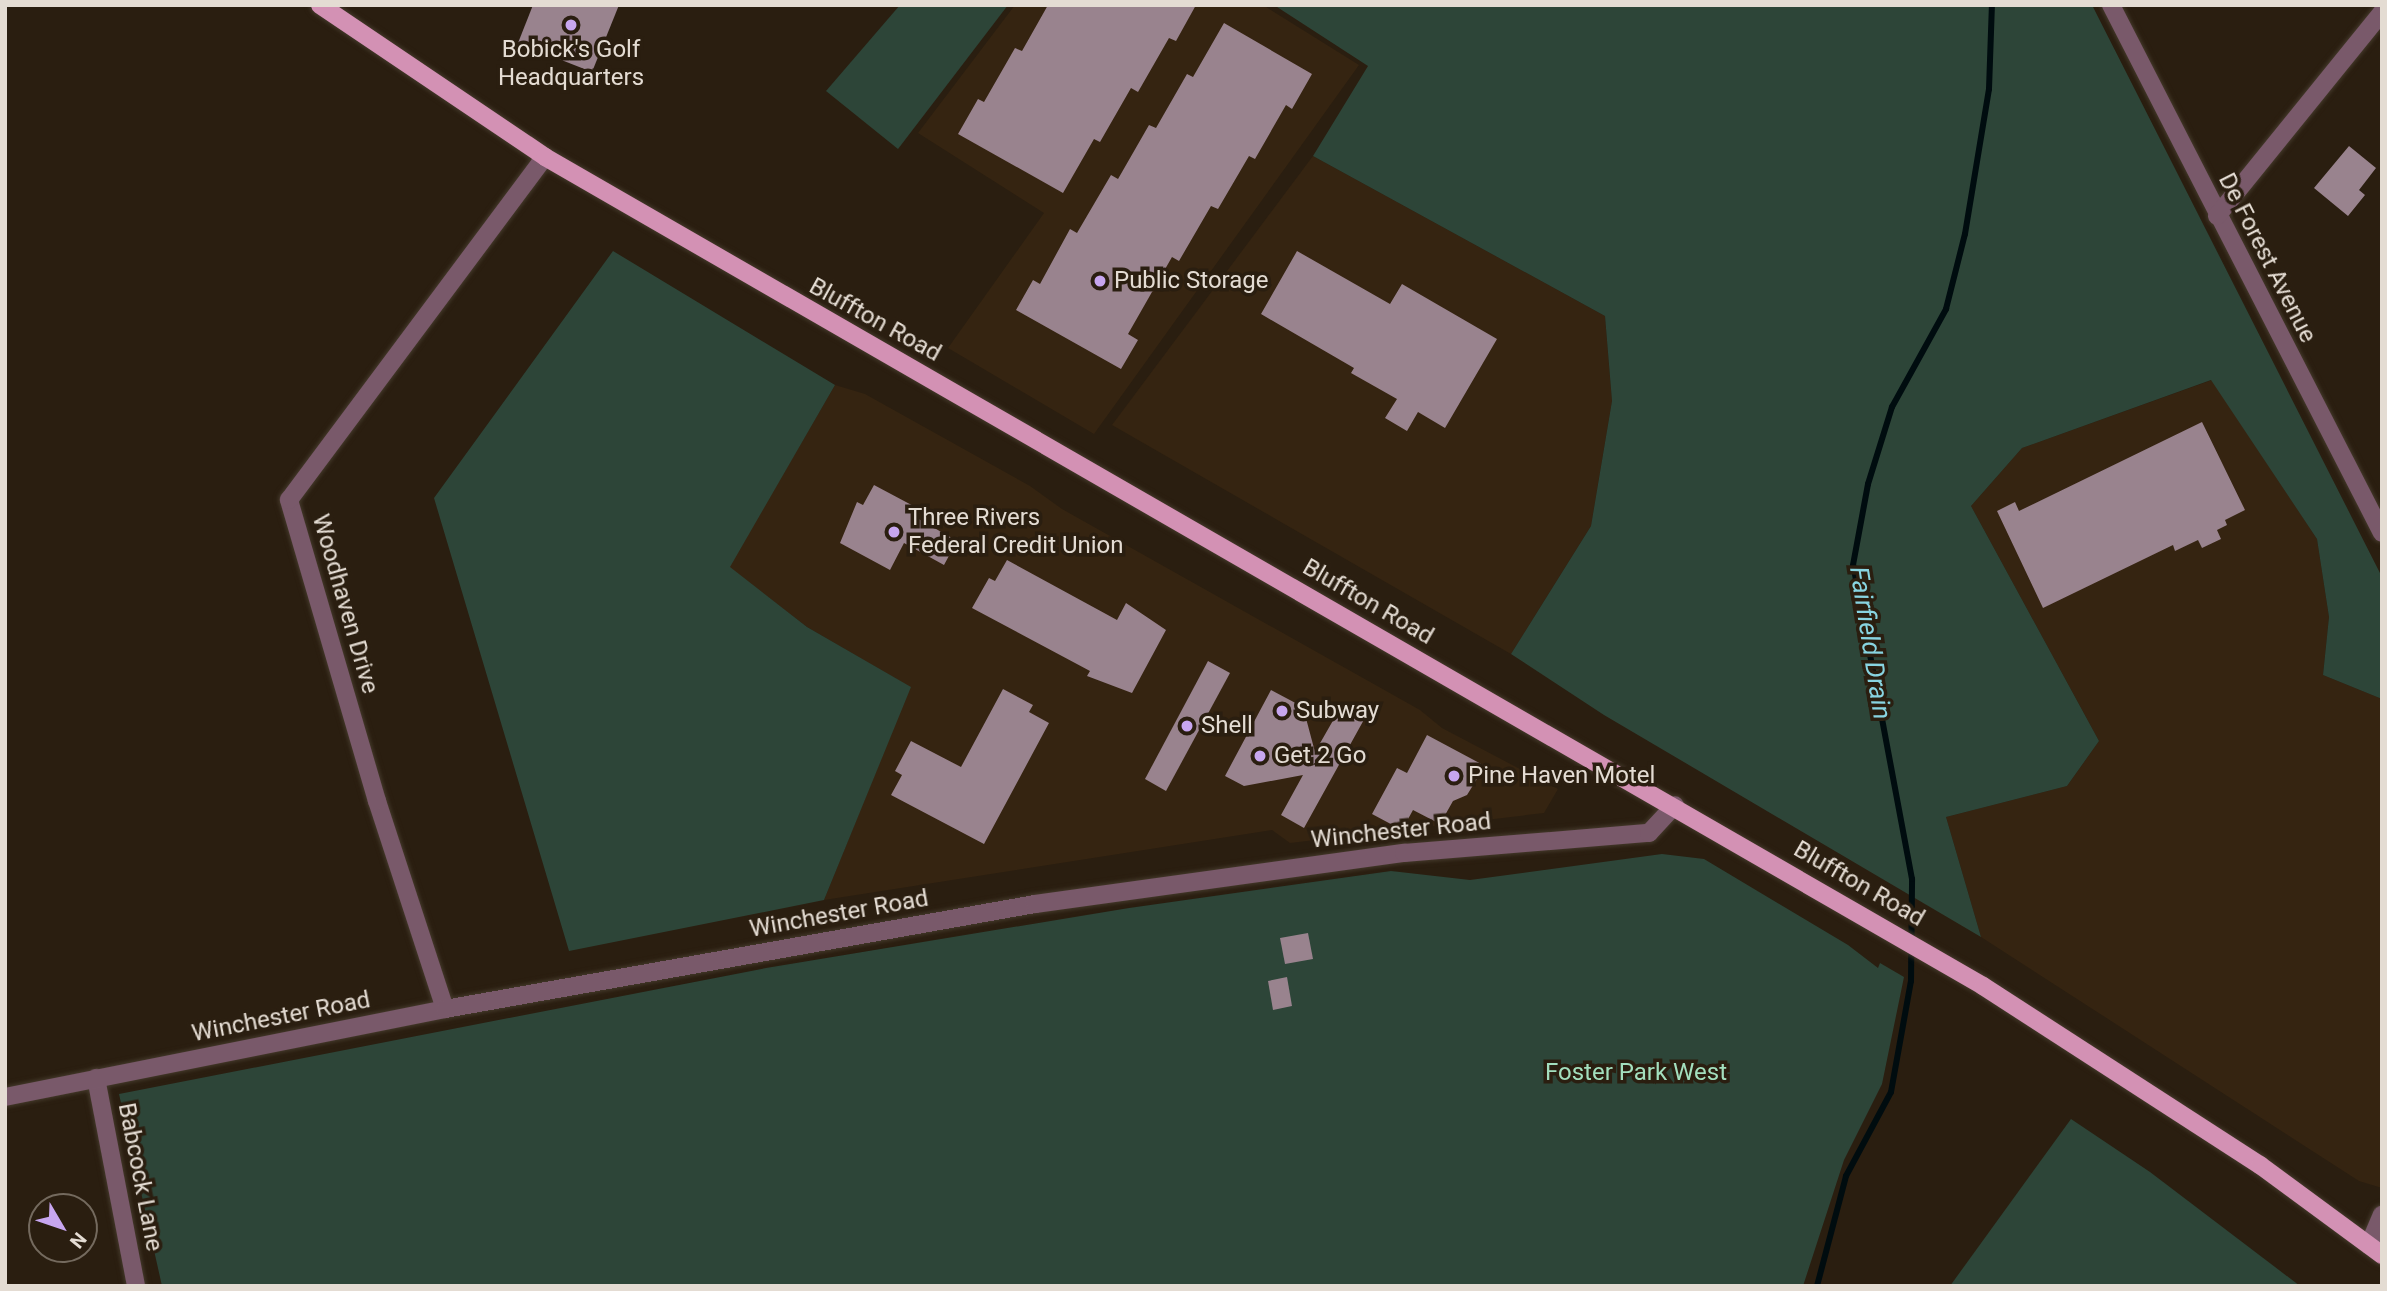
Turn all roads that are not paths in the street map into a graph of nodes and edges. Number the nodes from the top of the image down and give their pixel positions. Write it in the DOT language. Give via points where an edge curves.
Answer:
graph roads {
  1 [pos="320,5"];
  2 [pos="2111,5"];
  3 [pos="2382,12"];
  4 [pos="545,157"];
  5 [pos="2217,216"];
  6 [pos="2382,533"];
  7 [pos="1675,804"];
  8 [pos="445,1009"];
  9 [pos="96,1078"];
  10 [pos="5,1097"];
  11 [pos="2382,1215"];
  12 [pos="2375,1250"];
  13 [pos="136,1286"];
  1 -- 4 [label="main road, Bluffton Road"];
  2 -- 5 [label="street, De Forest Avenue"];
  3 -- 5 [label="street"];
  4 -- 7 [label="main road, Bluffton Road"];
  4 -- 8 [label="street, Woodhaven Drive" via="289,500 377,801"];
  5 -- 6 [label="street, De Forest Avenue"];
  7 -- 8 [label="street, Winchester Road" via="1649,833 1404,853 1159,884"];
  7 -- 12 [label="main road, Bluffton Road" via="1983,986 2249,1158"];
  8 -- 9 [label="street, Winchester Road"];
  9 -- 10 [label="street, Winchester Road"];
  9 -- 13 [label="street, Babcock Lane"];
  11 -- 12 [label="street"];
}
